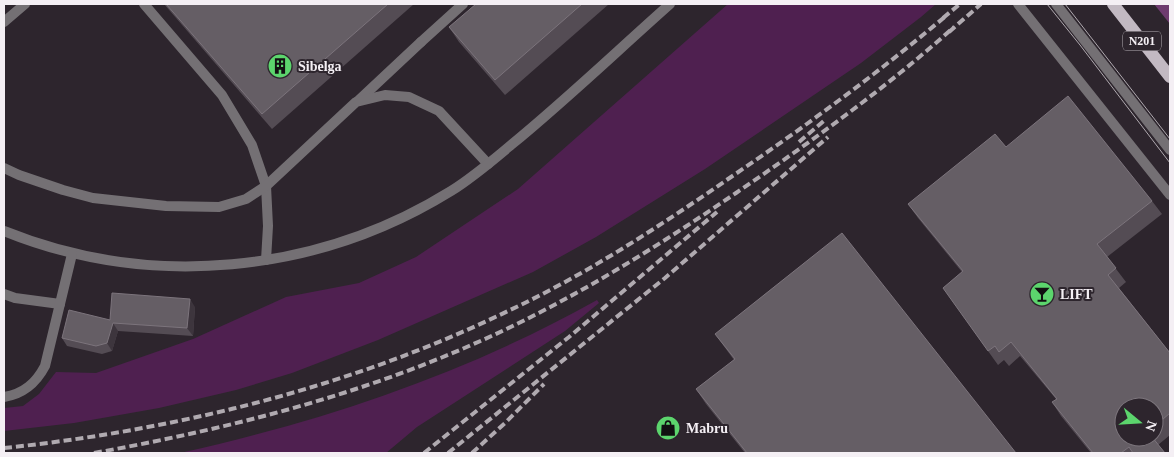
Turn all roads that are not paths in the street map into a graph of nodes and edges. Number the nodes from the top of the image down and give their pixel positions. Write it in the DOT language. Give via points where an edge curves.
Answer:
graph roads {
  1 [pos="25,4"];
  2 [pos="144,4"];
  3 [pos="463,4"];
  4 [pos="670,4"];
  5 [pos="1018,4"];
  6 [pos="1056,4"];
  7 [pos="1113,4"];
  8 [pos="4,22"];
  9 [pos="1170,78"];
  10 [pos="356,102"];
  11 [pos="1170,150"];
  12 [pos="488,164"];
  13 [pos="4,168"];
  14 [pos="266,186"];
  15 [pos="1170,195"];
  16 [pos="4,231"];
  17 [pos="72,254"];
  18 [pos="266,260"];
  19 [pos="4,294"];
  20 [pos="60,304"];
  21 [pos="4,397"];
  1 -- 8 [label="street"];
  2 -- 14 [label="street" via="222,96 252,144"];
  3 -- 10 [label="street"];
  4 -- 12 [label="street"];
  5 -- 15 [label="street"];
  6 -- 11 [label="street"];
  7 -- 9 [label="main road, N201"];
  10 -- 12 [label="street" via="384,95 410,97 440,111"];
  10 -- 14 [label="street"];
  12 -- 18 [label="street" via="452,190 369,232 306,253"];
  13 -- 14 [label="street" via="94,198 166,206 219,207 246,199"];
  14 -- 18 [label="street"];
  16 -- 17 [label="street"];
  17 -- 18 [label="street" via="117,263 168,266 244,264"];
  17 -- 20 [label="street"];
  19 -- 20 [label="street"];
  20 -- 21 [label="street" via="39,378 14,396"];
}
